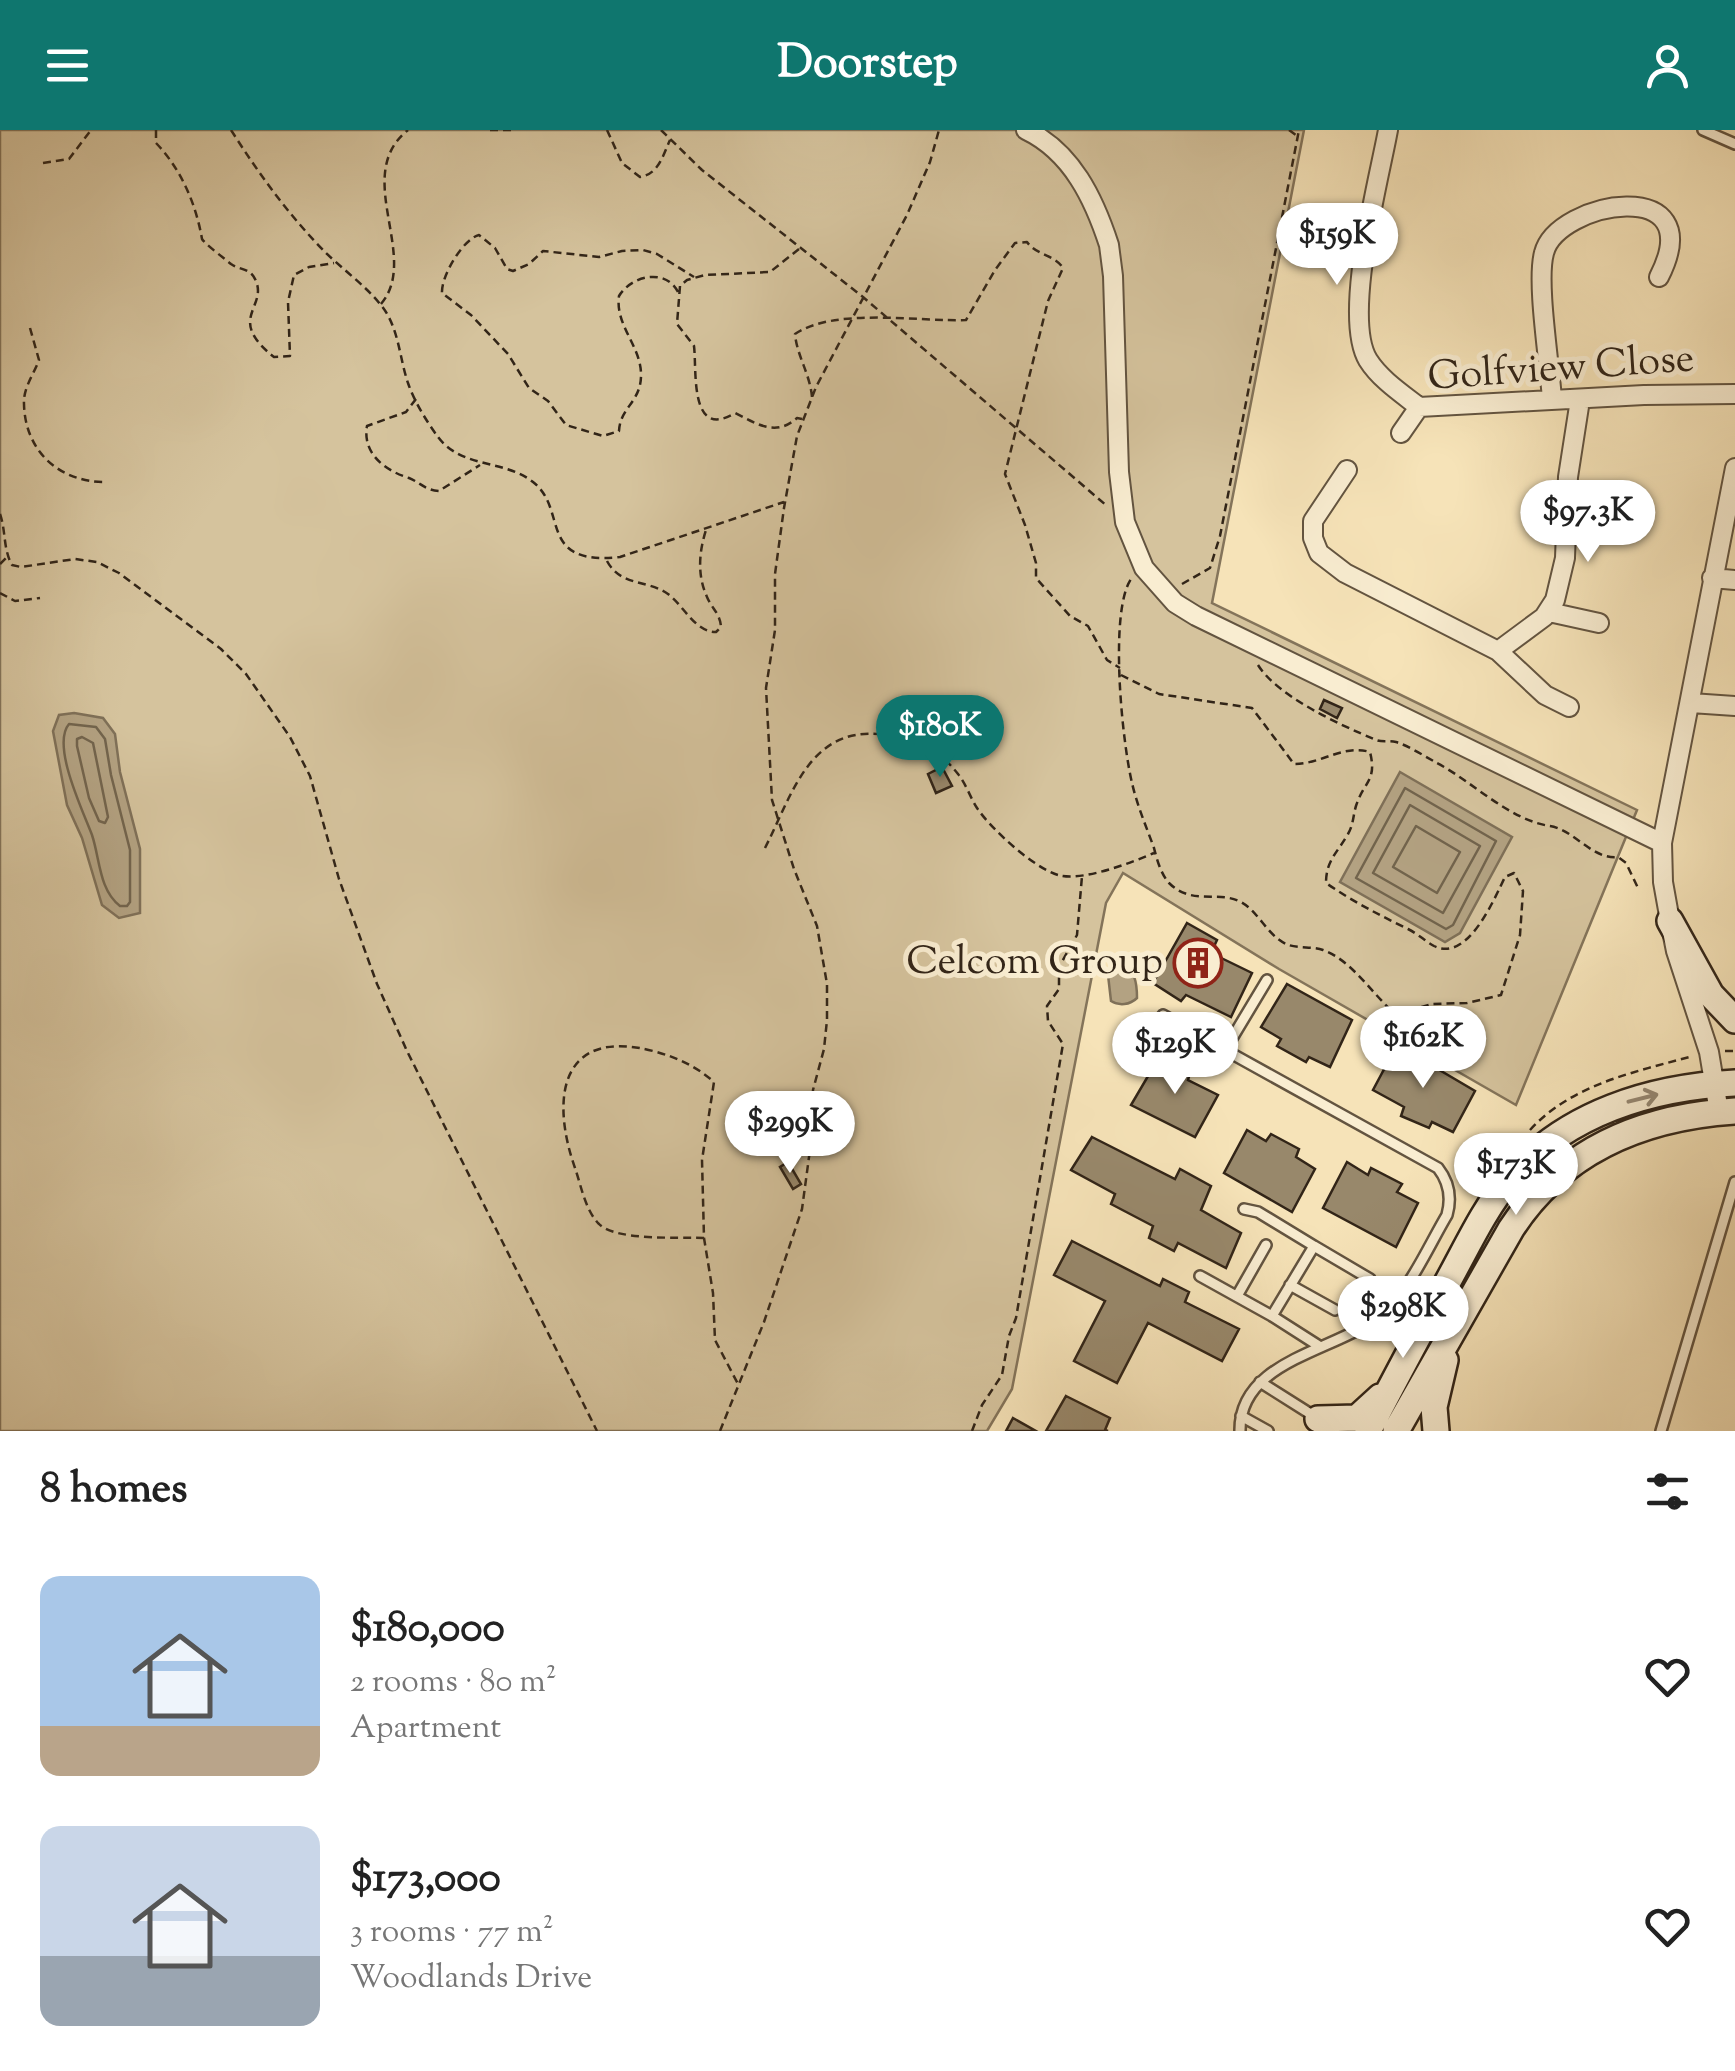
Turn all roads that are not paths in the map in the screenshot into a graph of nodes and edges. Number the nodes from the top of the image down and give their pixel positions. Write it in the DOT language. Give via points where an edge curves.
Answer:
graph roads {
  1 [pos="1026,130"];
  2 [pos="1388,130"];
  3 [pos="1702,130"];
  4 [pos="1735,144"];
  5 [pos="1659,277"];
  6 [pos="1735,394"];
  7 [pos="1552,400"];
  8 [pos="1580,400"];
  9 [pos="1419,407"];
  10 [pos="1401,433"];
  11 [pos="1735,468"];
  12 [pos="1347,470"];
  13 [pos="1712,578"];
  14 [pos="1735,580"];
  15 [pos="1549,612"];
  16 [pos="1599,623"];
  17 [pos="1498,651"];
  18 [pos="1691,703"];
  19 [pos="1735,706"];
  20 [pos="1569,707"];
  21 [pos="1662,842"];
  22 [pos="1670,921"];
  23 [pos="1267,980"];
  24 [pos="1163,1015"];
  25 [pos="1735,1020"];
  26 [pos="1226,1050"];
  27 [pos="1725,1083"];
  28 [pos="1727,1112"];
  29 [pos="1735,1182"];
  30 [pos="1244,1209"];
  31 [pos="1266,1245"];
  32 [pos="1314,1246"];
  33 [pos="1200,1276"];
  34 [pos="1370,1279"];
  35 [pos="1290,1285"];
  36 [pos="1236,1296"];
  37 [pos="1335,1310"];
  38 [pos="1272,1316"];
  39 [pos="1458,1317"];
  40 [pos="1319,1346"];
  41 [pos="1260,1382"];
  42 [pos="1392,1385"];
  43 [pos="1240,1416"];
  44 [pos="1328,1425"];
  45 [pos="1240,1431"];
  46 [pos="1268,1431"];
  47 [pos="1368,1431"];
  48 [pos="1396,1431"];
  49 [pos="1436,1431"];
  50 [pos="1661,1431"];
  1 -- 21 [label="street" via="1075,172 1109,245 1125,522 1150,576 1196,616"];
  2 -- 9 [label="street" via="1358,315 1369,362"];
  3 -- 4 [label="lane"];
  5 -- 7 [label="street" via="1669,236 1656,212 1640,204 1596,212 1548,242 1542,267"];
  6 -- 8 [label="street, Golfview Close"];
  7 -- 8 [label="street, Golfview Close"];
  7 -- 9 [label="street, Golfview Close"];
  8 -- 15 [label="street" via="1565,558"];
  9 -- 10 [label="street, Golfview Close"];
  11 -- 13 [label="street"];
  12 -- 17 [label="street" via="1313,521 1319,553"];
  13 -- 14 [label="street"];
  13 -- 18 [label="street"];
  15 -- 16 [label="street"];
  15 -- 17 [label="street"];
  17 -- 20 [label="street" via="1545,695"];
  18 -- 19 [label="street"];
  18 -- 21 [label="street"];
  21 -- 22 [label="street"];
  22 -- 25 [label="main road" via="1711,995"];
  22 -- 27 [label="street" via="1709,1052"];
  23 -- 26 [label="lane"];
  24 -- 26 [label="lane"];
  26 -- 40 [label="lane" via="1438,1168 1448,1183 1447,1215 1396,1300 1377,1318"];
  27 -- 28 [label="street"];
  42 -- 27 [label="main road, one-way" via="1485,1213 1532,1156 1556,1135 1621,1103"];
  28 -- 39 [label="main road" via="1611,1140 1564,1168 1530,1200"];
  29 -- 50 [label="lane"];
  30 -- 32 [label="lane"];
  31 -- 36 [label="lane"];
  32 -- 34 [label="lane"];
  32 -- 35 [label="lane"];
  33 -- 36 [label="lane"];
  35 -- 37 [label="lane"];
  35 -- 38 [label="lane"];
  36 -- 38 [label="lane"];
  38 -- 40 [label="lane"];
  39 -- 48 [label="main road"];
  39 -- 49 [label="main road" via="1440,1373"];
  40 -- 41 [label="lane"];
  41 -- 43 [label="lane"];
  41 -- 44 [label="lane"];
  42 -- 44 [label="main road" via="1358,1418"];
  42 -- 47 [label="main road"];
  43 -- 45 [label="lane"];
  43 -- 46 [label="lane"];
}
